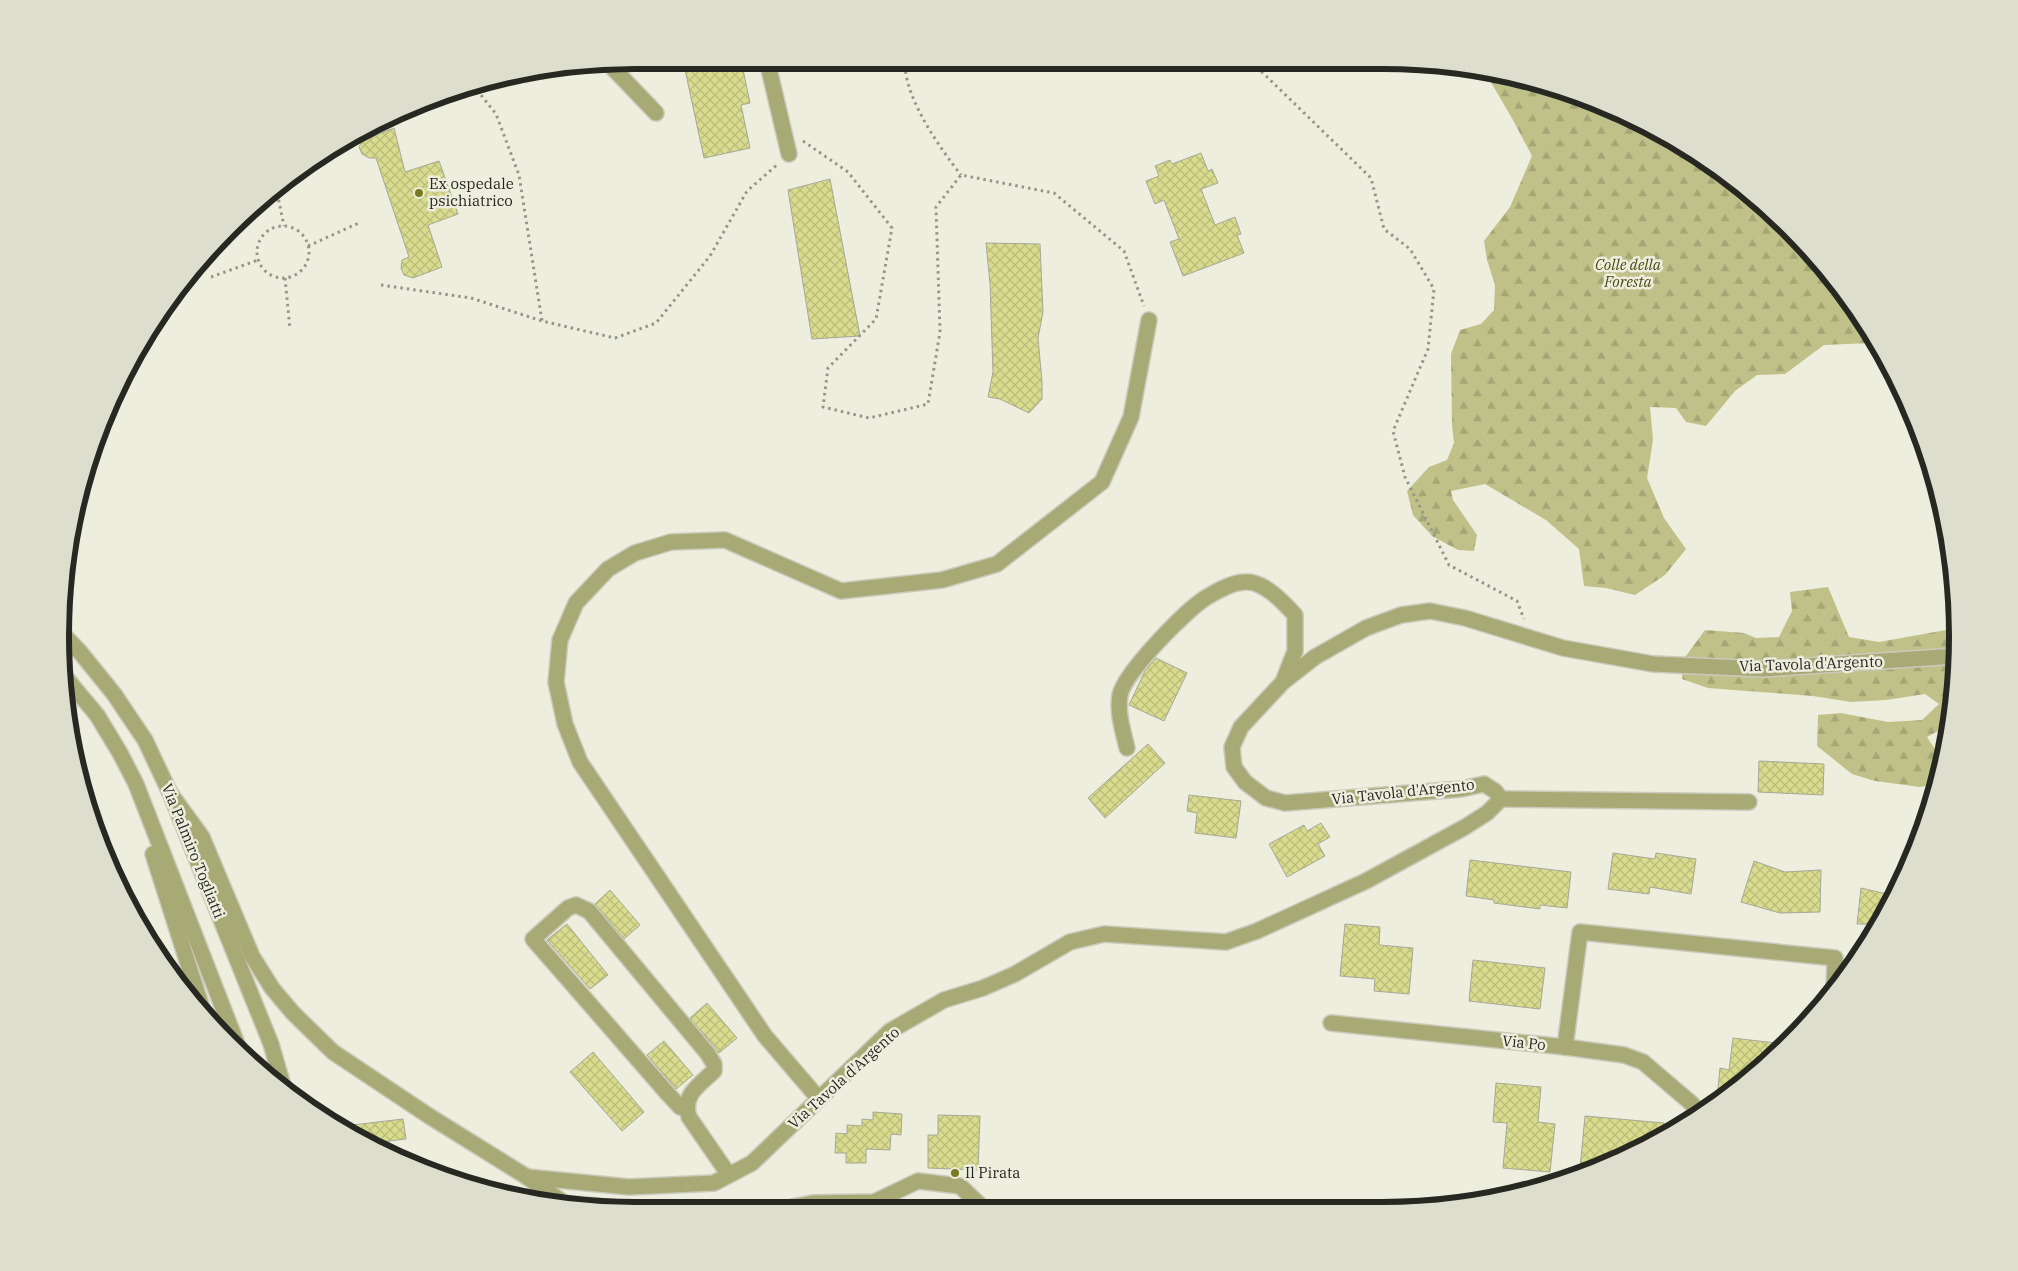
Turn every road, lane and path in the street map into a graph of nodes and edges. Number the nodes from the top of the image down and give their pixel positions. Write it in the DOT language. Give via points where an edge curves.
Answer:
graph roads {
  1 [pos="769,69"];
  2 [pos="905,69"];
  3 [pos="1257,69"];
  4 [pos="614,70"];
  5 [pos="478,91"];
  6 [pos="656,113"];
  7 [pos="789,154"];
  8 [pos="961,175"];
  9 [pos="278,196"];
  10 [pos="361,222"];
  11 [pos="284,226"];
  12 [pos="308,246"];
  13 [pos="258,260"];
  14 [pos="211,277"];
  15 [pos="285,278"];
  16 [pos="381,284"];
  17 [pos="1149,320"];
  18 [pos="542,321"];
  19 [pos="290,329"];
  20 [pos="1531,638"];
  21 [pos="69,641"];
  22 [pos="1948,657"];
  23 [pos="1283,682"];
  24 [pos="71,684"];
  25 [pos="1127,748"];
  26 [pos="136,784"];
  27 [pos="170,793"];
  28 [pos="1501,799"];
  29 [pos="1750,802"];
  30 [pos="1836,976"];
  31 [pos="198,996"];
  32 [pos="1331,1023"];
  33 [pos="233,1034"];
  34 [pos="1565,1047"];
  35 [pos="281,1077"];
  36 [pos="819,1099"];
  37 [pos="686,1108"];
  38 [pos="1696,1108"];
  39 [pos="729,1175"];
  40 [pos="527,1177"];
  41 [pos="554,1196"];
  42 [pos="874,1202"];
  43 [pos="977,1202"];
  1 -- 7 [label="street"];
  2 -- 8 [label="path" via="905,78 932,136"];
  3 -- 20 [label="path" via="1371,178 1384,230 1410,249 1434,289 1428,349 1393,431 1406,477 1449,565 1517,601"];
  4 -- 6 [label="street"];
  5 -- 18 [label="path" via="496,114 519,175"];
  7 -- 8 [label="path" via="803,141 848,172 892,228 876,320 828,368 823,407 869,418 928,404 940,332 936,207"];
  7 -- 18 [label="path" via="747,191 710,256 656,323 615,338"];
  8 -- 17 [label="path" via="1054,193 1124,251"];
  9 -- 11 [label="path"];
  10 -- 12 [label="path"];
  11 -- 12 [label="path" via="299,231"];
  11 -- 13 [label="path" via="262,236 258,243"];
  12 -- 15 [label="path" via="309,255 301,271"];
  13 -- 14 [label="path"];
  13 -- 15 [label="path" via="268,273"];
  15 -- 19 [label="path"];
  16 -- 18 [label="path" via="471,298"];
  17 -- 36 [label="street" via="1130,417 1102,482 997,564 942,580 841,591 725,540 671,542 635,553 608,569 576,603 560,640 556,682 565,724 580,762 766,1036"];
  20 -- 22 [label="street, Via Tavola d'Argento" via="1563,648 1653,664 1764,669"];
  20 -- 23 [label="street, Via Tavola d'Argento" via="1430,611 1401,615 1357,633 1315,657"];
  21 -- 27 [label="street, Via Palmiro Togliatti" via="114,694 145,740"];
  23 -- 25 [label="street" via="1295,651 1295,615 1275,593 1248,582 1233,584 1206,597 1188,613 1160,639 1129,677 1120,694 1120,716"];
  23 -- 28 [label="street, Via Tavola d'Argento" via="1241,727 1232,747 1234,767 1245,782 1266,798 1285,803 1461,789 1484,784"];
  24 -- 26 [label="street, Via Palmiro Togliatti" via="97,715"];
  26 -- 31 [label="street" via="148,837"];
  26 -- 33 [label="street, Via Palmiro Togliatti"];
  27 -- 35 [label="street, Via Palmiro Togliatti" via="271,1044"];
  27 -- 40 [label="street" via="202,837 252,956 293,1014 333,1052"];
  28 -- 29 [label="street"];
  28 -- 36 [label="street, Via Tavola d'Argento" via="1465,827 1366,880 1257,932 1226,942 1104,934 1070,942 1015,974 944,1000 890,1032"];
  30 -- 34 [label="street" via="1835,958 1580,932"];
  32 -- 34 [label="street, Via Po"];
  34 -- 38 [label="street, Via Po" via="1624,1055 1643,1062"];
  36 -- 39 [label="street, Via Tavola d'Argento" via="752,1163"];
  37 -- 37 [label="street" via="680,1107 668,1094 533,939 568,908 576,905 589,911 714,1064 714,1071 689,1095"];
  37 -- 39 [label="street"];
  39 -- 40 [label="street, Via Tavola d'Argento" via="714,1183 629,1187"];
  40 -- 41 [label="street"];
  42 -- 43 [label="street" via="918,1181 960,1186"];
}
